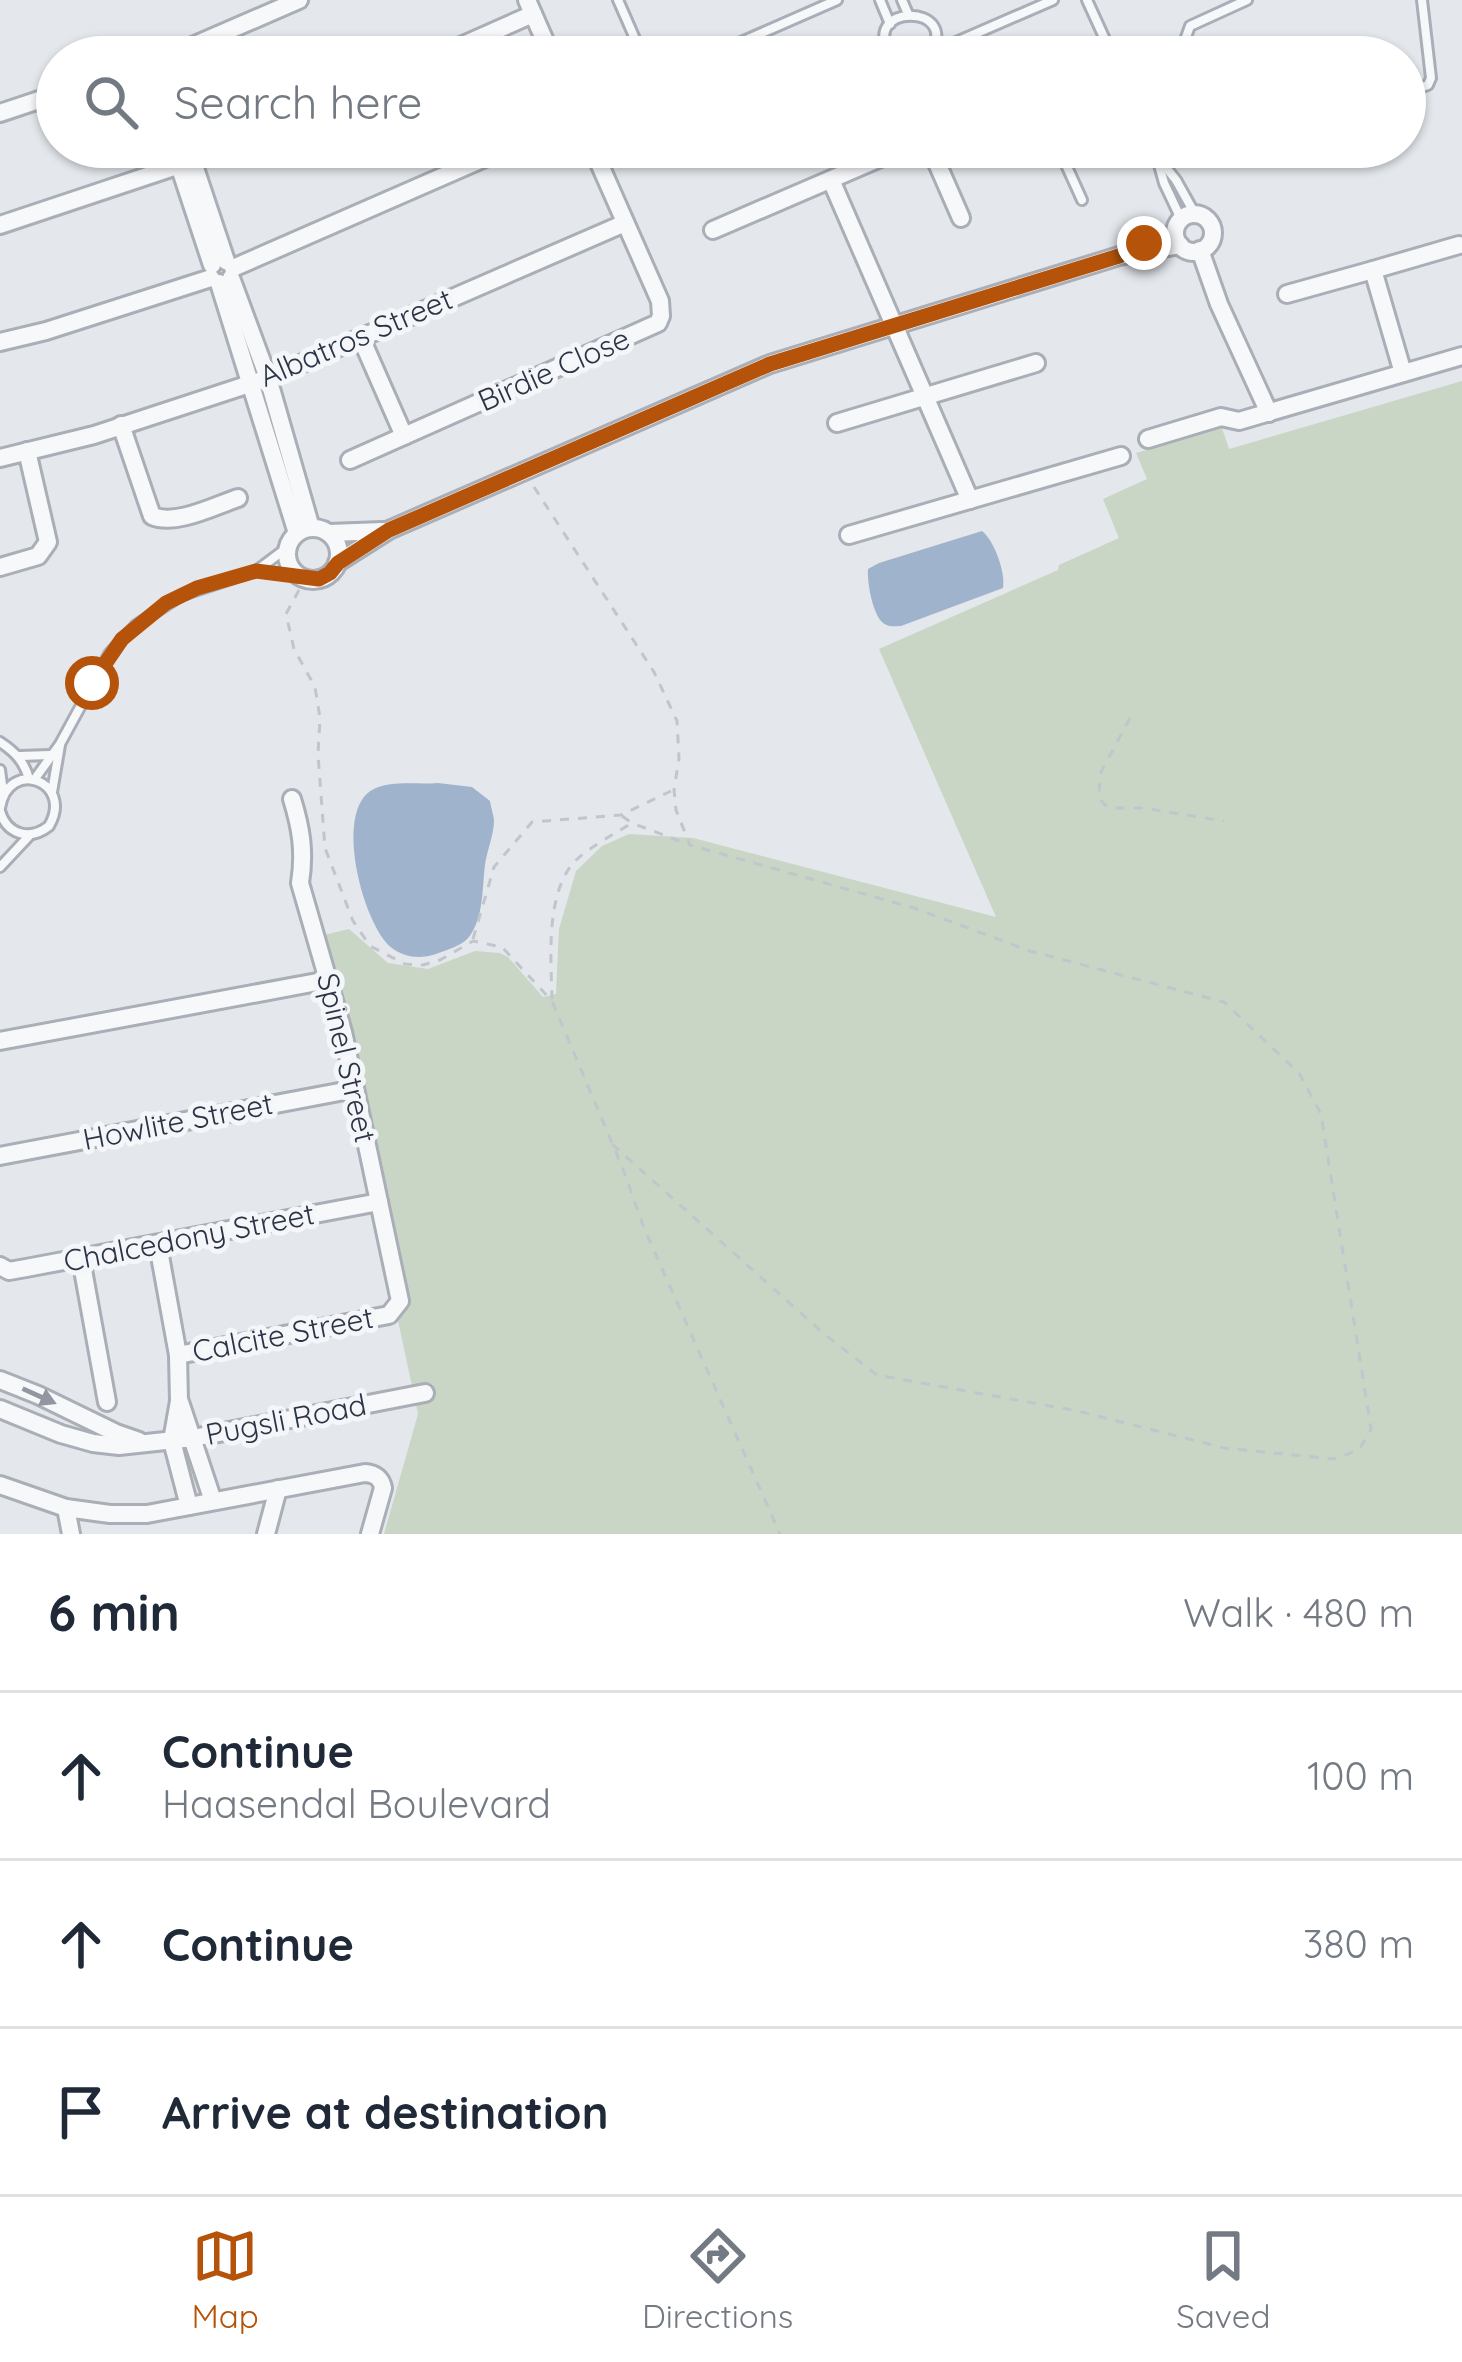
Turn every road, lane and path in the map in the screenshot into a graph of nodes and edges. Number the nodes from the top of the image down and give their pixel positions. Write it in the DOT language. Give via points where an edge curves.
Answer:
graph roads {
  1 [pos="298,0"];
  2 [pos="618,0"];
  3 [pos="837,0"];
  4 [pos="880,0"];
  5 [pos="902,0"];
  6 [pos="1053,0"];
  7 [pos="1087,0"];
  8 [pos="1247,0"];
  9 [pos="1422,0"];
  10 [pos="530,7"];
  11 [pos="908,14"];
  12 [pos="890,24"];
  13 [pos="935,33"];
  14 [pos="215,36"];
  15 [pos="475,36"];
  16 [pos="543,36"];
  17 [pos="634,36"];
  18 [pos="755,36"];
  19 [pos="887,36"];
  20 [pos="934,36"];
  21 [pos="939,36"];
  22 [pos="968,36"];
  23 [pos="1103,36"];
  24 [pos="1186,36"];
  25 [pos="1426,85"];
  26 [pos="36,101"];
  27 [pos="0,113"];
  28 [pos="159,168"];
  29 [pos="190,168"];
  30 [pos="462,168"];
  31 [pos="601,168"];
  32 [pos="857,168"];
  33 [pos="939,168"];
  34 [pos="1068,168"];
  35 [pos="1161,168"];
  36 [pos="831,179"];
  37 [pos="1082,200"];
  38 [pos="961,218"];
  39 [pos="625,223"];
  40 [pos="0,225"];
  41 [pos="1183,227"];
  42 [pos="713,230"];
  43 [pos="1459,245"];
  44 [pos="1200,250"];
  45 [pos="1373,270"];
  46 [pos="222,272"];
  47 [pos="1287,294"];
  48 [pos="894,325"];
  49 [pos="361,338"];
  50 [pos="0,342"];
  51 [pos="1462,356"];
  52 [pos="1036,363"];
  53 [pos="1403,374"];
  54 [pos="260,380"];
  55 [pos="926,396"];
  56 [pos="1269,412"];
  57 [pos="837,423"];
  58 [pos="122,425"];
  59 [pos="404,436"];
  60 [pos="1148,439"];
  61 [pos="27,451"];
  62 [pos="1121,456"];
  63 [pos="0,458"];
  64 [pos="350,460"];
  65 [pos="524,471"];
  66 [pos="238,498"];
  67 [pos="970,500"];
  68 [pos="389,530"];
  69 [pos="307,535"];
  70 [pos="849,536"];
  71 [pos="338,563"];
  72 [pos="0,567"];
  73 [pos="256,571"];
  74 [pos="303,577"];
  75 [pos="1130,718"];
  76 [pos="0,742"];
  77 [pos="60,744"];
  78 [pos="18,755"];
  79 [pos="50,755"];
  80 [pos="0,770"];
  81 [pos="32,779"];
  82 [pos="674,790"];
  83 [pos="52,792"];
  84 [pos="4,793"];
  85 [pos="292,799"];
  86 [pos="1,812"];
  87 [pos="621,815"];
  88 [pos="1224,821"];
  89 [pos="632,823"];
  90 [pos="0,835"];
  91 [pos="30,835"];
  92 [pos="690,845"];
  93 [pos="0,867"];
  94 [pos="473,941"];
  95 [pos="328,980"];
  96 [pos="552,1001"];
  97 [pos="0,1041"];
  98 [pos="355,1089"];
  99 [pos="612,1144"];
  100 [pos="0,1156"];
  101 [pos="379,1202"];
  102 [pos="158,1245"];
  103 [pos="82,1259"];
  104 [pos="0,1266"];
  105 [pos="389,1315"];
  106 [pos="178,1355"];
  107 [pos="0,1380"];
  108 [pos="425,1393"];
  109 [pos="179,1401"];
  110 [pos="107,1402"];
  111 [pos="0,1409"];
  112 [pos="193,1438"];
  113 [pos="172,1441"];
  114 [pos="146,1442"];
  115 [pos="0,1484"];
  116 [pos="278,1489"];
  117 [pos="213,1501"];
  118 [pos="189,1506"];
  119 [pos="66,1508"];
  120 [pos="71,1534"];
  121 [pos="266,1534"];
  122 [pos="370,1534"];
  123 [pos="780,1534"];
  1 -- 14 [label="street"];
  2 -- 17 [label="lane"];
  3 -- 18 [label="lane"];
  4 -- 12 [label="lane"];
  5 -- 11 [label="lane"];
  6 -- 22 [label="lane"];
  7 -- 23 [label="lane"];
  8 -- 24 [label="lane" via="1190,26"];
  9 -- 25 [label="lane"];
  10 -- 15 [label="street"];
  10 -- 16 [label="street"];
  11 -- 12 [label="lane"];
  11 -- 13 [label="lane"];
  12 -- 19 [label="lane"];
  13 -- 20 [label="lane"];
  13 -- 21 [label="lane"];
  26 -- 27 [label="street"];
  28 -- 40 [label="street"];
  29 -- 46 [label="street"];
  30 -- 46 [label="street"];
  31 -- 39 [label="street"];
  32 -- 36 [label="street"];
  33 -- 38 [label="street"];
  34 -- 37 [label="lane"];
  35 -- 41 [label="lane"];
  36 -- 42 [label="street"];
  36 -- 48 [label="street"];
  39 -- 49 [label="street, Albatros Street"];
  39 -- 59 [label="street, Birdie Close" via="660,301 658,323"];
  41 -- 44 [label="street" via="1186,250"];
  41 -- 44 [label="street" via="1202,216 1211,226"];
  41 -- 48 [label="street" via="1119,256"];
  43 -- 45 [label="street"];
  44 -- 56 [label="street"];
  45 -- 47 [label="street"];
  45 -- 53 [label="street"];
  46 -- 50 [label="street"];
  46 -- 54 [label="street"];
  48 -- 55 [label="street"];
  48 -- 65 [label="street" via="749,372"];
  49 -- 54 [label="street, Albatros Street"];
  49 -- 59 [label="street"];
  51 -- 53 [label="street"];
  52 -- 55 [label="street"];
  53 -- 56 [label="street"];
  54 -- 58 [label="street, Albatros Street"];
  54 -- 69 [label="street"];
  55 -- 57 [label="street"];
  55 -- 67 [label="street"];
  56 -- 60 [label="street"];
  58 -- 61 [label="street, Albatros Street"];
  58 -- 66 [label="street" via="158,520"];
  59 -- 64 [label="street, Birdie Close"];
  61 -- 63 [label="street, Albatros Street"];
  61 -- 72 [label="street" via="48,542 38,556"];
  62 -- 67 [label="street"];
  65 -- 68 [label="street"];
  65 -- 82 [label="path" via="677,722"];
  67 -- 70 [label="street"];
  68 -- 69 [label="street"];
  68 -- 71 [label="street"];
  69 -- 71 [label="street" via="339,550"];
  69 -- 73 [label="lane"];
  69 -- 74 [label="street" via="291,566"];
  71 -- 74 [label="street" via="325,577"];
  73 -- 74 [label="lane"];
  73 -- 77 [label="lane" via="182,595 136,625 98,671"];
  74 -- 94 [label="path" via="286,614 315,687 325,848 352,921 370,946 406,964 440,960"];
  75 -- 88 [label="path" via="1100,774 1105,805"];
  76 -- 78 [label="lane"];
  77 -- 79 [label="lane"];
  77 -- 83 [label="lane"];
  78 -- 79 [label="lane"];
  78 -- 81 [label="lane"];
  79 -- 81 [label="lane"];
  80 -- 84 [label="lane"];
  81 -- 83 [label="lane"];
  81 -- 84 [label="lane"];
  82 -- 87 [label="path"];
  82 -- 92 [label="path"];
  83 -- 91 [label="lane" via="53,820"];
  84 -- 86 [label="lane"];
  85 -- 95 [label="street, Spinel Street" via="302,835 300,883"];
  86 -- 90 [label="lane"];
  86 -- 91 [label="lane" via="14,831"];
  87 -- 89 [label="path"];
  87 -- 94 [label="path" via="532,822 494,867"];
  89 -- 92 [label="path"];
  89 -- 96 [label="path" via="570,865 555,903"];
  91 -- 93 [label="lane"];
  92 -- 99 [label="path" via="1224,1002 1299,1073 1321,1114 1371,1429 1359,1450 1334,1459 1224,1448 877,1375"];
  94 -- 96 [label="path" via="502,947"];
  95 -- 97 [label="street"];
  95 -- 98 [label="street, Spinel Street"];
  96 -- 99 [label="path"];
  98 -- 100 [label="street, Howlite Street"];
  98 -- 101 [label="street, Spinel Street"];
  99 -- 123 [label="path"];
  101 -- 102 [label="street, Chalcedony Street"];
  101 -- 105 [label="street, Spinel Street" via="400,1301"];
  102 -- 103 [label="street, Chalcedony Street"];
  102 -- 106 [label="street"];
  103 -- 104 [label="street, Chalcedony Street"];
  103 -- 110 [label="street"];
  105 -- 106 [label="street, Calcite Street"];
  106 -- 109 [label="street"];
  107 -- 114 [label="street, Pugsli Road, one-way"];
  108 -- 112 [label="street, Pugsli Road"];
  109 -- 112 [label="street"];
  109 -- 113 [label="street"];
  111 -- 114 [label="street, Pugsli Road" via="93,1443"];
  112 -- 113 [label="street, Pugsli Road"];
  112 -- 117 [label="street"];
  113 -- 114 [label="street, Pugsli Road"];
  113 -- 118 [label="street"];
  115 -- 119 [label="street"];
  116 -- 117 [label="street"];
  116 -- 121 [label="street"];
  116 -- 122 [label="street" via="373,1474 383,1488"];
  117 -- 118 [label="street"];
  118 -- 119 [label="street" via="147,1514"];
  119 -- 120 [label="street"];
}
